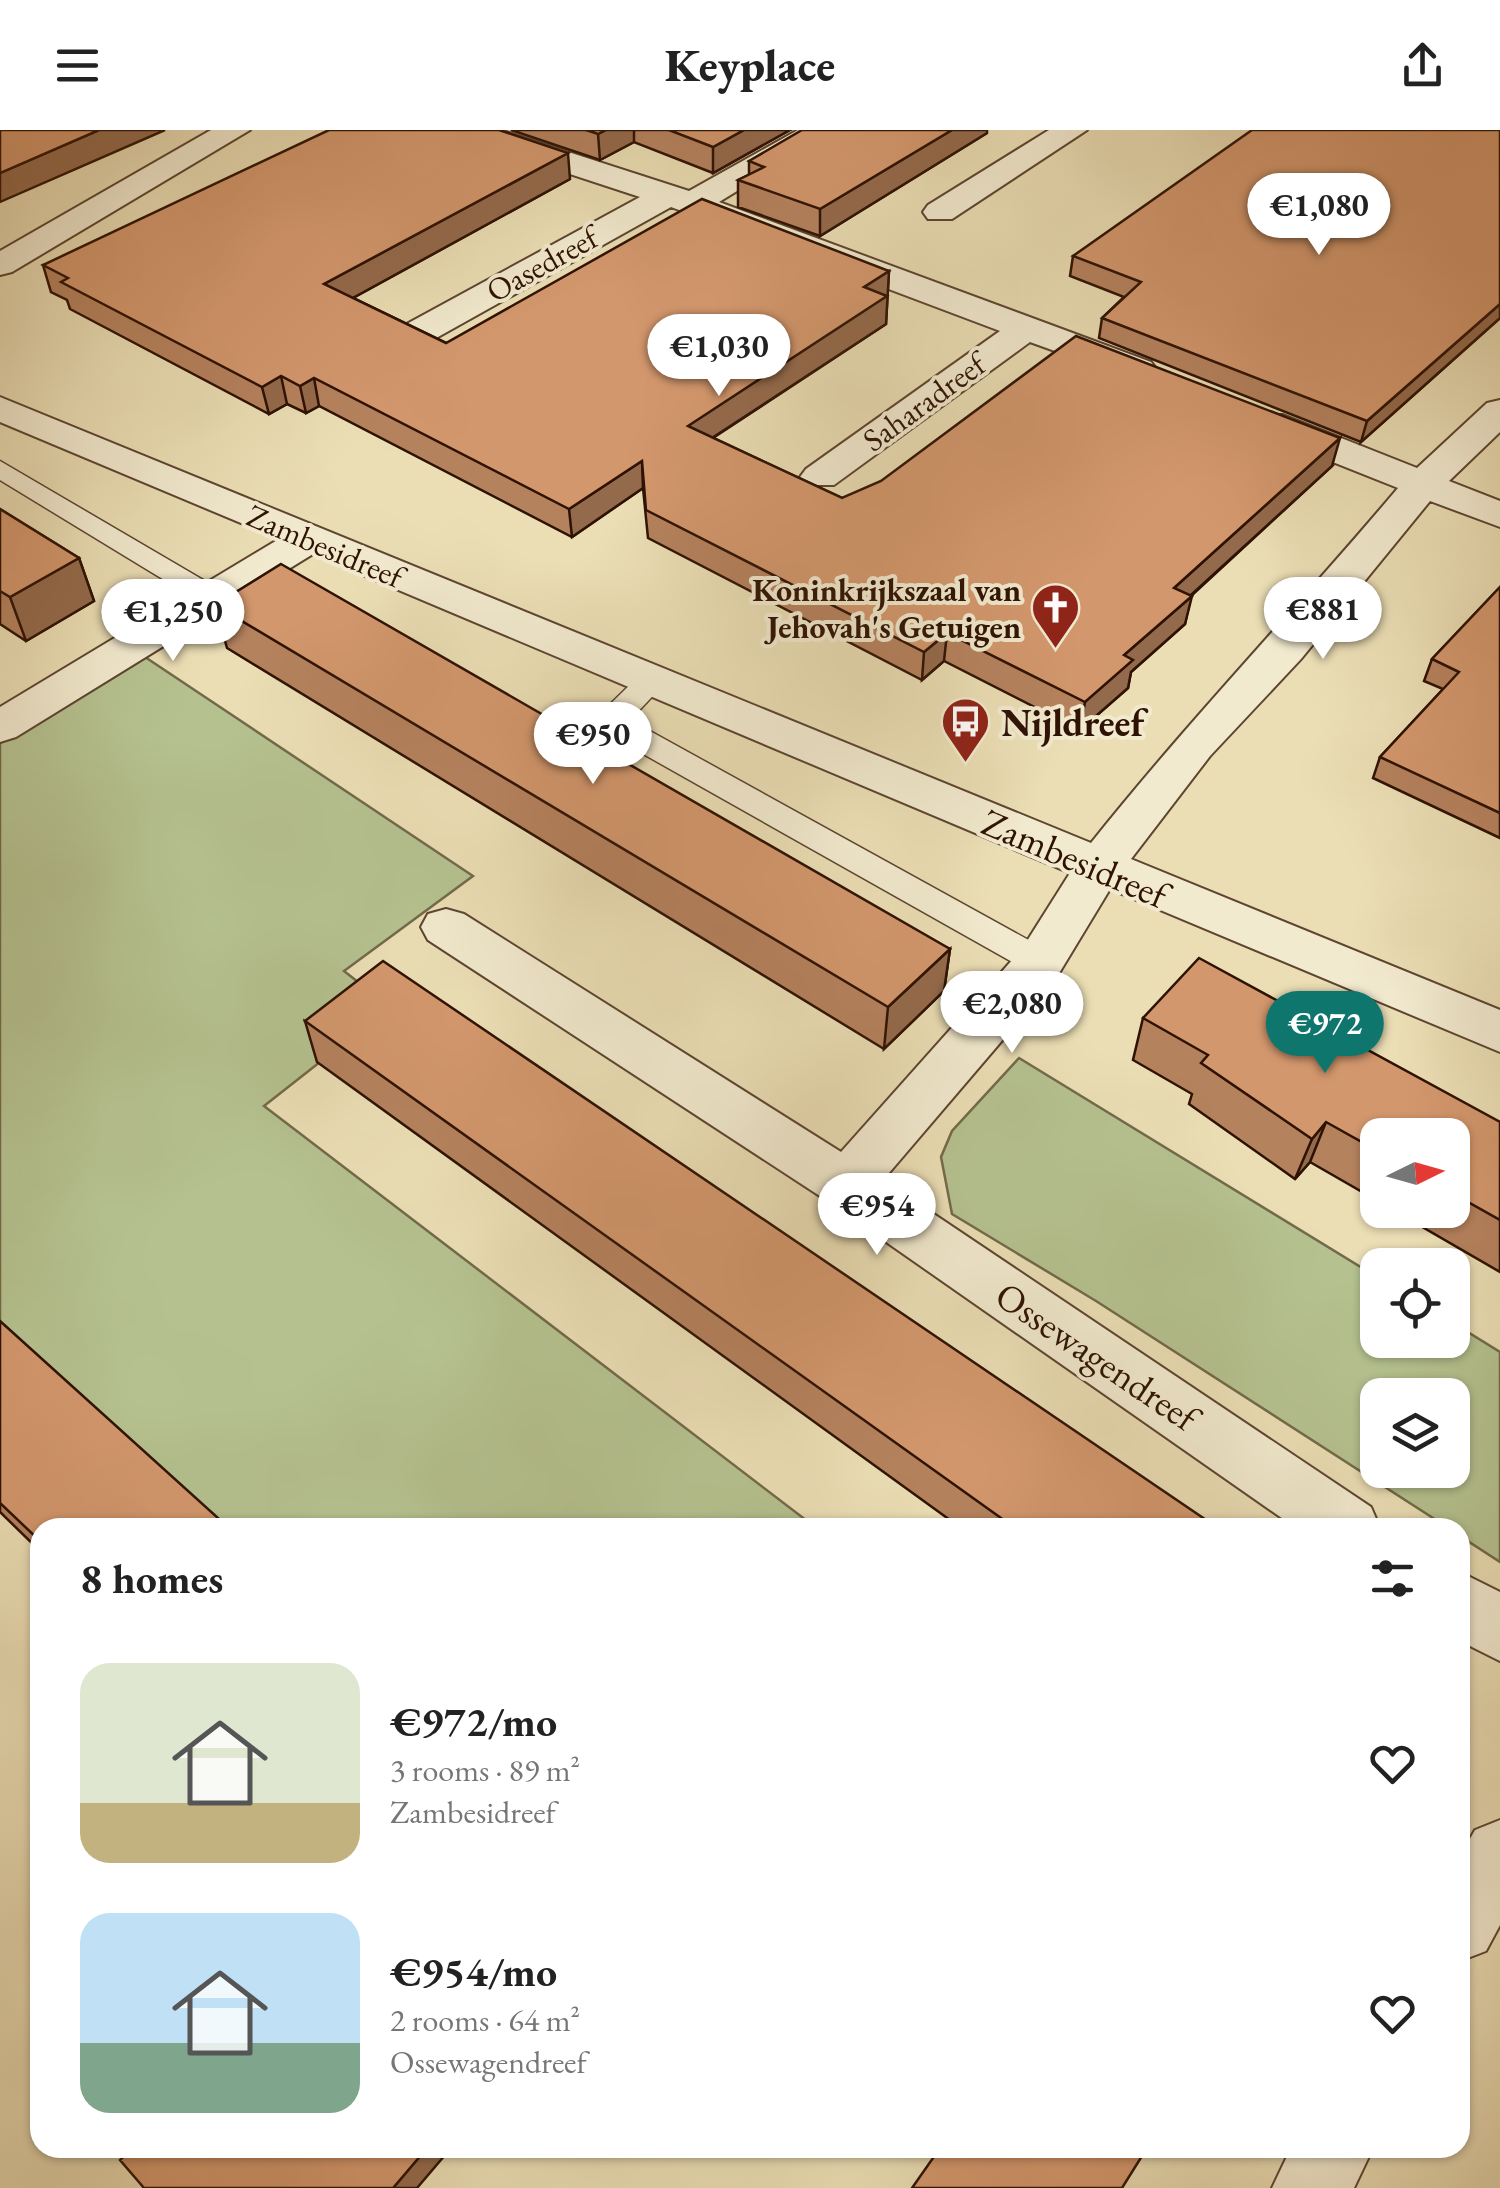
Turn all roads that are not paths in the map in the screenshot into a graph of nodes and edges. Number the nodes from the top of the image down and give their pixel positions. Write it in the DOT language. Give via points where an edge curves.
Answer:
graph roads {
  1 [pos="468,130"];
  2 [pos="821,130"];
  3 [pos="1071,130"];
  4 [pos="228,131"];
  5 [pos="680,199"];
  6 [pos="940,212"];
  7 [pos="0,265"];
  8 [pos="1028,326"];
  9 [pos="416,334"];
  10 [pos="1172,384"];
  11 [pos="0,408"];
  12 [pos="1500,411"];
  13 [pos="1244,412"];
  14 [pos="0,469"];
  15 [pos="820,478"];
  16 [pos="1423,484"];
  17 [pos="1500,515"];
  18 [pos="308,539"];
  19 [pos="212,598"];
  20 [pos="650,682"];
  21 [pos="0,727"];
  22 [pos="1098,868"];
  23 [pos="446,927"];
  24 [pos="1040,962"];
  25 [pos="1500,1032"];
  26 [pos="846,1184"];
  27 [pos="1334,1518"];
  28 [pos="1470,1610"];
  29 [pos="1500,1630"];
  30 [pos="1500,1855"];
  31 [pos="1470,1908"];
  32 [pos="1328,2158"];
  33 [pos="1311,2188"];
  1 -- 5 [label="street"];
  2 -- 5 [label="street, Oasedreef"];
  3 -- 6 [label="street"];
  4 -- 7 [label="street"];
  5 -- 8 [label="street"];
  5 -- 9 [label="street, Oasedreef"];
  8 -- 10 [label="street"];
  8 -- 15 [label="street, Saharadreef"];
  11 -- 18 [label="street, Zambesidreef"];
  12 -- 16 [label="street"];
  13 -- 16 [label="street"];
  14 -- 19 [label="lane"];
  16 -- 17 [label="street"];
  16 -- 22 [label="street" via="1286,650 1194,745"];
  18 -- 19 [label="street"];
  18 -- 20 [label="street, Zambesidreef"];
  19 -- 21 [label="street"];
  20 -- 22 [label="street, Zambesidreef"];
  20 -- 24 [label="lane" via="610,722"];
  22 -- 24 [label="street"];
  22 -- 25 [label="street, Zambesidreef"];
  23 -- 26 [label="street, Ossewagendreef"];
  24 -- 26 [label="street"];
  26 -- 27 [label="street, Ossewagendreef"];
  28 -- 29 [label="street"];
  30 -- 31 [label="street"];
  32 -- 33 [label="street"];
}
